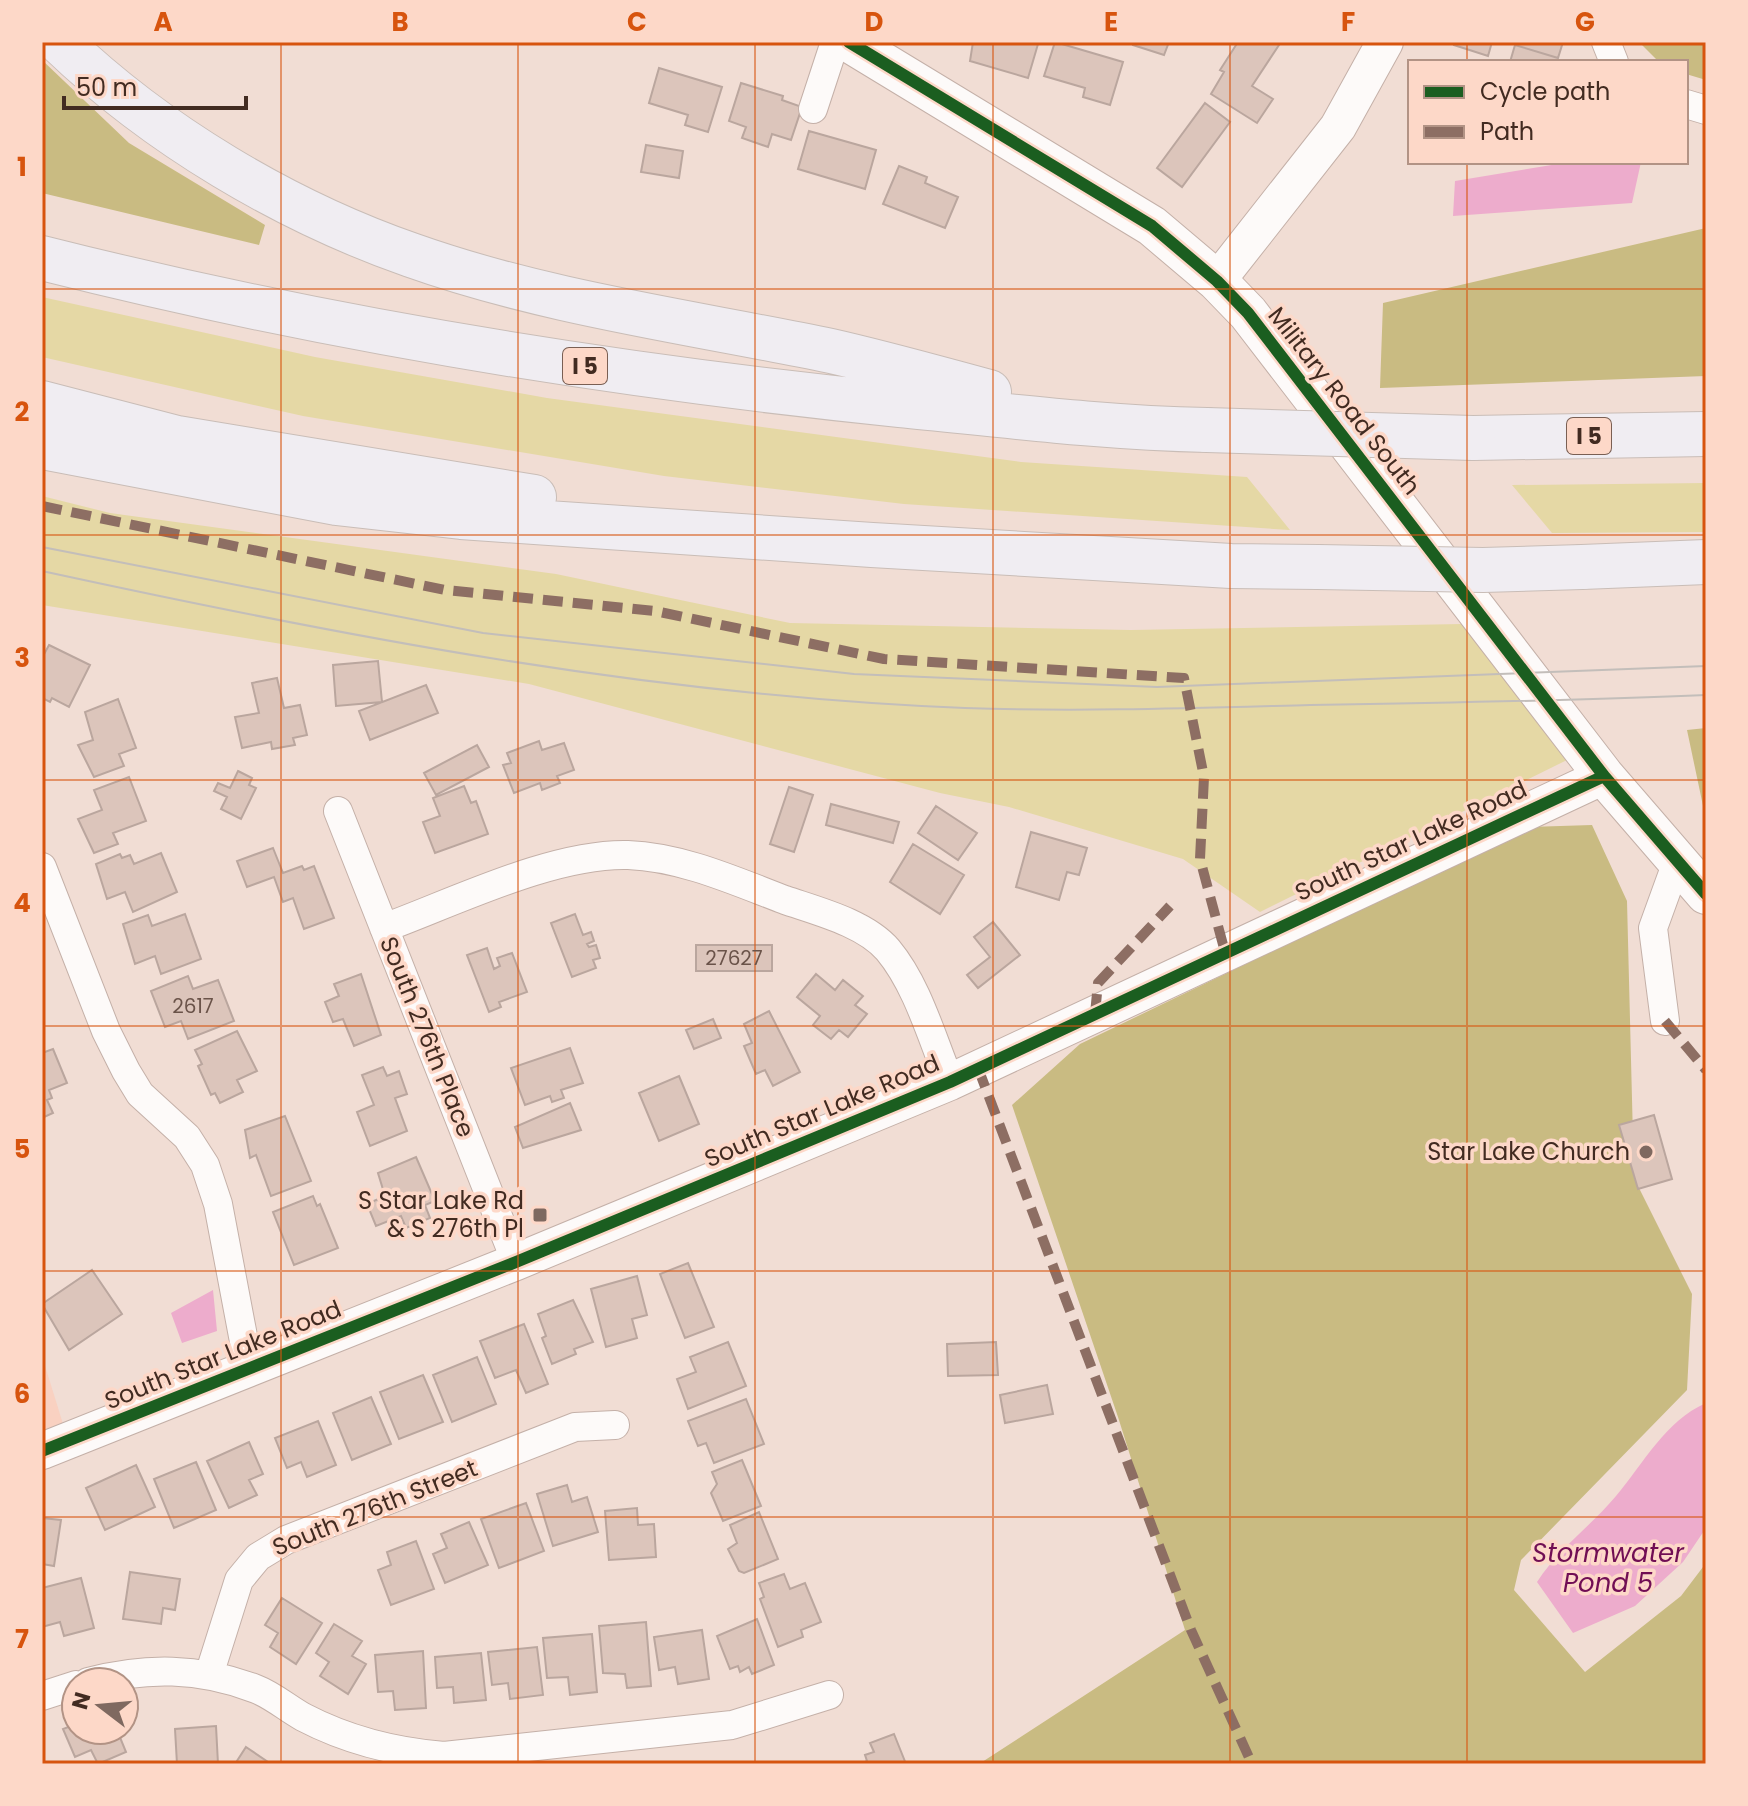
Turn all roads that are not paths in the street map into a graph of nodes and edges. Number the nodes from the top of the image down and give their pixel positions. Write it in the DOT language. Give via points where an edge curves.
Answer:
graph roads {
  1 [pos="60,42"];
  2 [pos="835,42"];
  3 [pos="849,42"];
  4 [pos="1385,42"];
  5 [pos="813,109"];
  6 [pos="42,258"];
  7 [pos="1217,281"];
  8 [pos="42,403"];
  9 [pos="1135,428"];
  10 [pos="1706,434"];
  11 [pos="42,447"];
  12 [pos="770,536"];
  13 [pos="1706,562"];
  14 [pos="1604,776"];
  15 [pos="338,811"];
  16 [pos="1678,859"];
  17 [pos="42,867"];
  18 [pos="1706,894"];
  19 [pos="384,928"];
  20 [pos="1665,1021"];
  21 [pos="950,1082"];
  22 [pos="516,1262"];
  23 [pos="249,1368"];
  24 [pos="615,1425"];
  25 [pos="42,1451"];
  26 [pos="140,1670"];
  27 [pos="209,1675"];
  28 [pos="829,1695"];
  1 -- 9 [label="highway" via="203,152 328,221 411,255 540,292 831,352"];
  2 -- 5 [label="street"];
  3 -- 7 [label="main road, Military Road South" via="1152,226"];
  4 -- 7 [label="street" via="1338,127"];
  6 -- 9 [label="highway, I 5" via="328,320 552,361 805,395"];
  7 -- 14 [label="main road, Military Road South" via="1248,313"];
  8 -- 12 [label="highway" via="177,438"];
  9 -- 10 [label="highway, I 5, bridge" via="1473,438"];
  11 -- 12 [label="highway" via="336,503 461,517"];
  12 -- 13 [label="highway, bridge" via="1231,566 1483,570"];
  14 -- 16 [label="main road, Military Road South"];
  14 -- 21 [label="street, South Star Lake Road"];
  15 -- 19 [label="street, South 276th Place"];
  16 -- 18 [label="main road, Military Road South"];
  16 -- 20 [label="street" via="1653,928"];
  17 -- 23 [label="street" via="126,1071 140,1094 187,1137 205,1165 218,1204"];
  19 -- 21 [label="street" via="573,861 630,855 703,870 816,911 886,947 902,970"];
  19 -- 22 [label="street, South 276th Place"];
  21 -- 22 [label="street, South Star Lake Road"];
  22 -- 23 [label="street, South Star Lake Road"];
  23 -- 25 [label="street, South Star Lake Road"];
  24 -- 27 [label="street, South 276th Street" via="575,1427 286,1540 258,1557 239,1580"];
  26 -- 27 [label="street"];
  27 -- 28 [label="street" via="258,1689 339,1733 410,1753 444,1756 732,1725"];
}
